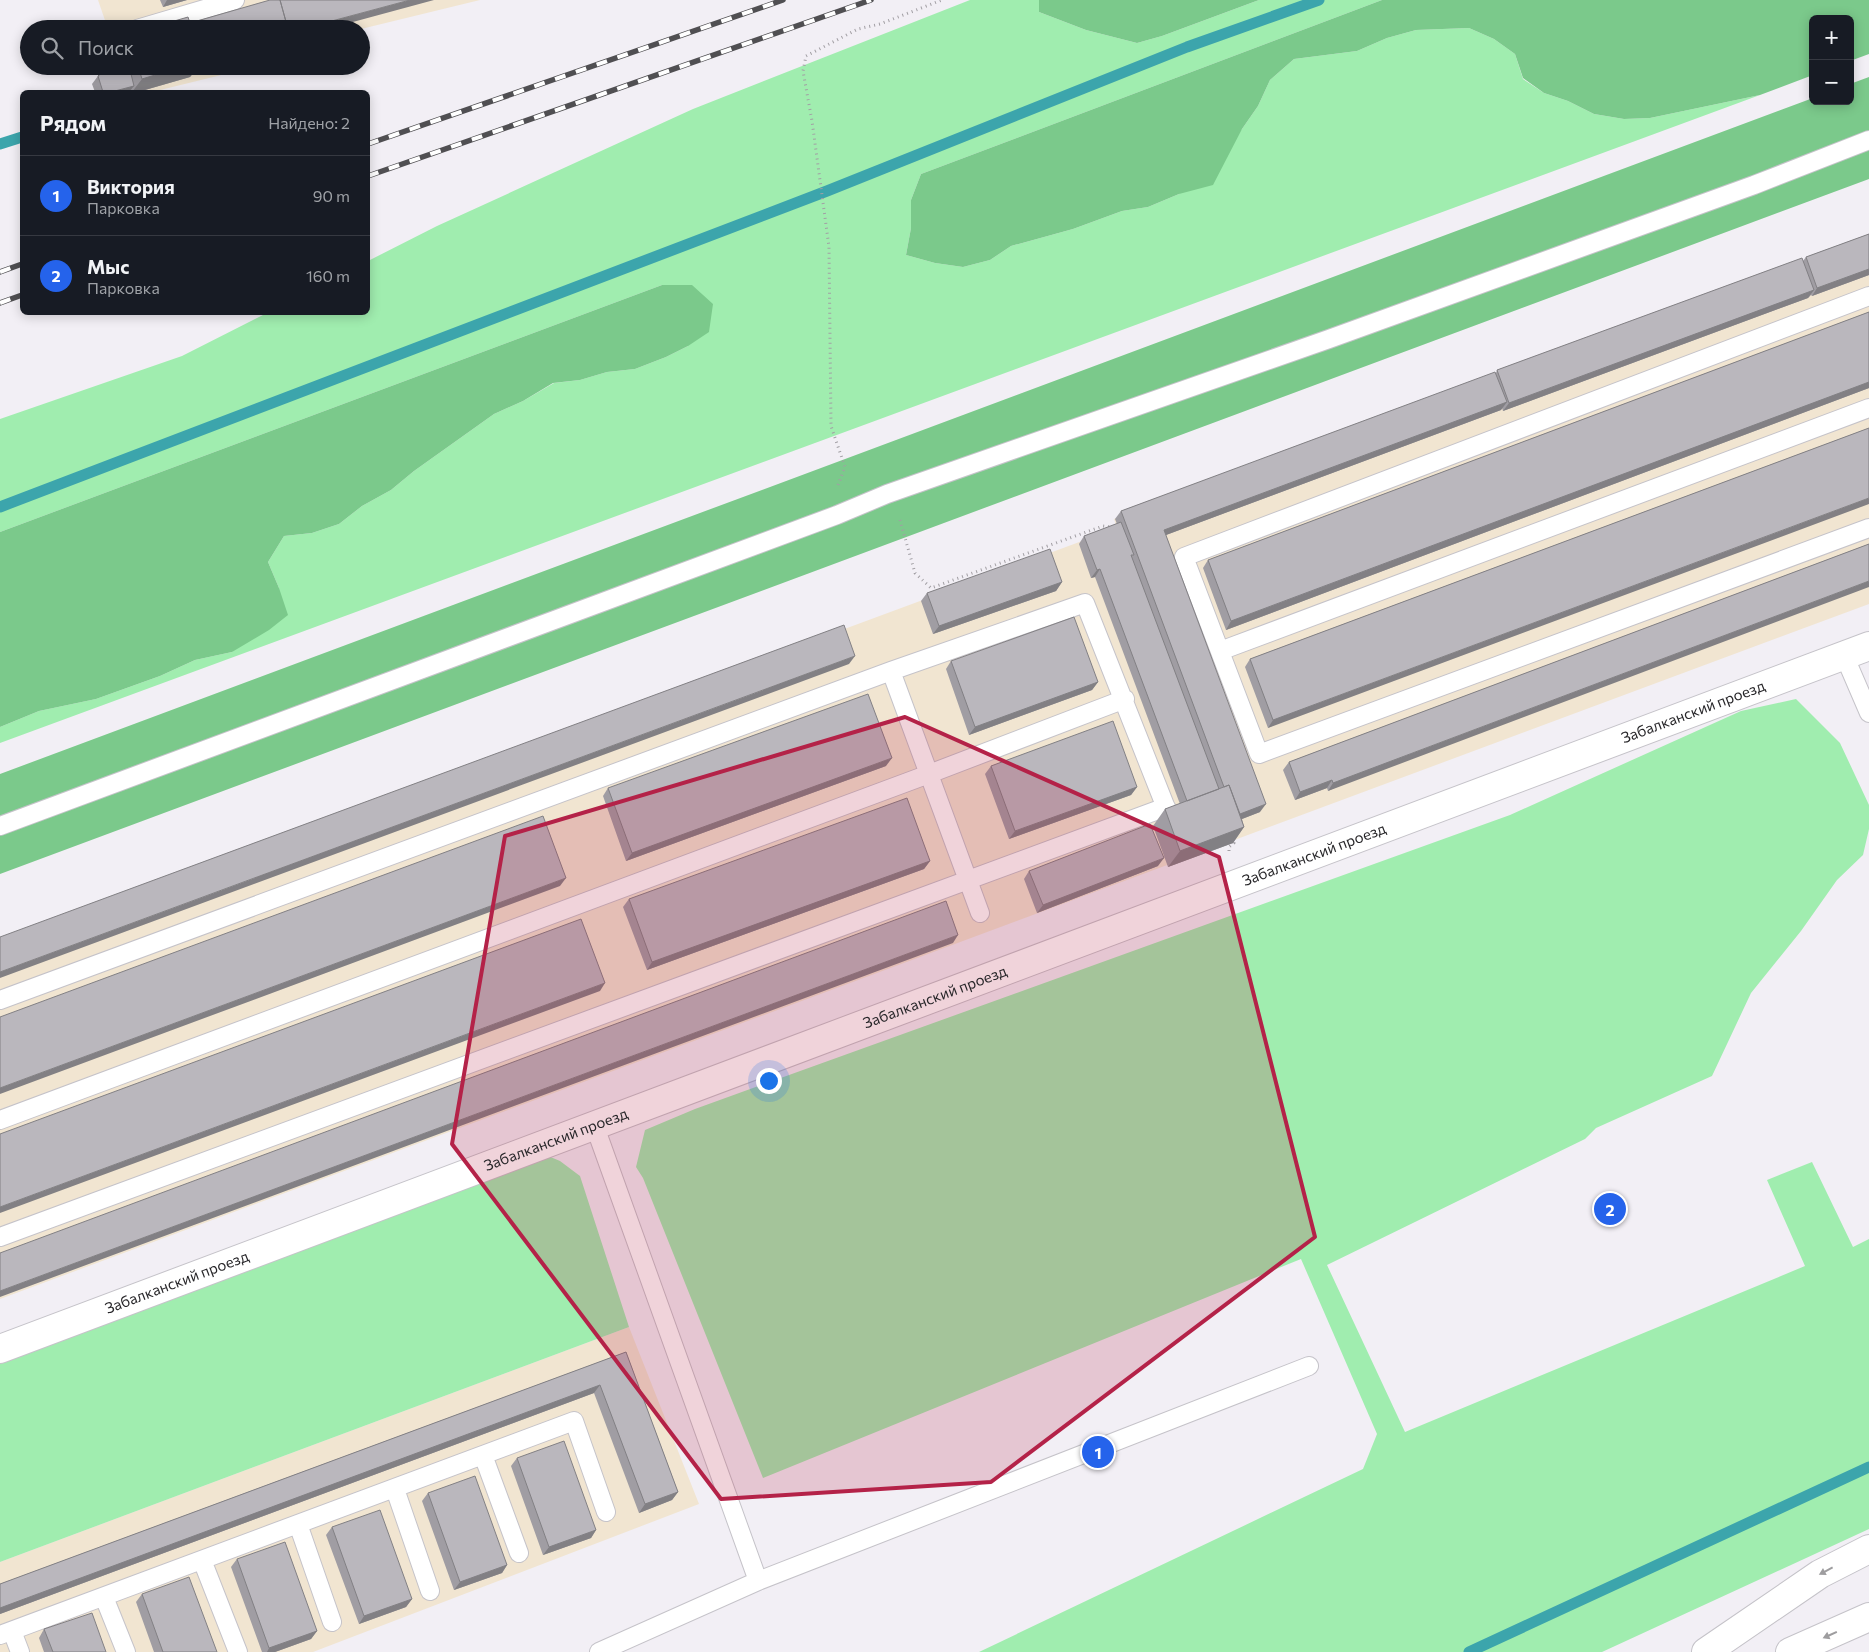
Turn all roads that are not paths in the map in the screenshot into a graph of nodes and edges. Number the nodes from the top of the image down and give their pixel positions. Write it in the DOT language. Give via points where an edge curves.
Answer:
graph roads {
  1 [pos="235,0"];
  2 [pos="167,20"];
  3 [pos="1869,140"];
  4 [pos="1869,296"];
  5 [pos="1869,408"];
  6 [pos="1869,528"];
  7 [pos="1220,651"];
  8 [pos="1857,651"];
  9 [pos="891,670"];
  10 [pos="1124,699"];
  11 [pos="1869,713"];
  12 [pos="929,774"];
  13 [pos="0,826"];
  14 [pos="968,880"];
  15 [pos="980,913"];
  16 [pos="0,1000"];
  17 [pos="0,1120"];
  18 [pos="594,1124"];
  19 [pos="0,1237"];
  20 [pos="0,1349"];
  21 [pos="1310,1366"];
  22 [pos="483,1455"];
  23 [pos="395,1488"];
  24 [pos="606,1512"];
  25 [pos="298,1524"];
  26 [pos="1869,1549"];
  27 [pos="519,1553"];
  28 [pos="202,1560"];
  29 [pos="758,1581"];
  30 [pos="430,1591"];
  31 [pos="104,1597"];
  32 [pos="1869,1618"];
  33 [pos="332,1622"];
  34 [pos="6,1633"];
  35 [pos="20,1652"];
  36 [pos="126,1652"];
  37 [pos="238,1652"];
  38 [pos="599,1652"];
  39 [pos="1706,1652"];
  40 [pos="1790,1652"];
  1 -- 2 [label="lane"];
  3 -- 13 [label="lane" via="1754,186 887,494"];
  4 -- 7 [label="lane" via="1184,557"];
  5 -- 7 [label="lane"];
  6 -- 7 [label="lane" via="1259,754"];
  8 -- 11 [label="lane"];
  8 -- 18 [label="main road, Забалканский проезд"];
  9 -- 10 [label="lane" via="1085,603"];
  9 -- 12 [label="lane"];
  9 -- 16 [label="lane"];
  10 -- 12 [label="lane"];
  10 -- 14 [label="lane" via="1168,812"];
  12 -- 14 [label="lane"];
  12 -- 17 [label="lane"];
  14 -- 15 [label="lane"];
  14 -- 19 [label="lane"];
  18 -- 20 [label="main road, Забалканский проезд"];
  18 -- 29 [label="lane"];
  21 -- 29 [label="lane"];
  22 -- 23 [label="lane"];
  22 -- 24 [label="lane" via="574,1421"];
  22 -- 27 [label="lane"];
  23 -- 25 [label="lane"];
  23 -- 30 [label="lane"];
  25 -- 28 [label="lane"];
  25 -- 33 [label="lane"];
  26 -- 39 [label="main road, one-way" via="1820,1574"];
  28 -- 31 [label="lane"];
  28 -- 37 [label="lane"];
  29 -- 38 [label="lane"];
  31 -- 34 [label="lane"];
  31 -- 36 [label="lane"];
  32 -- 40 [label="main road, one-way"];
  34 -- 35 [label="lane"];
}
